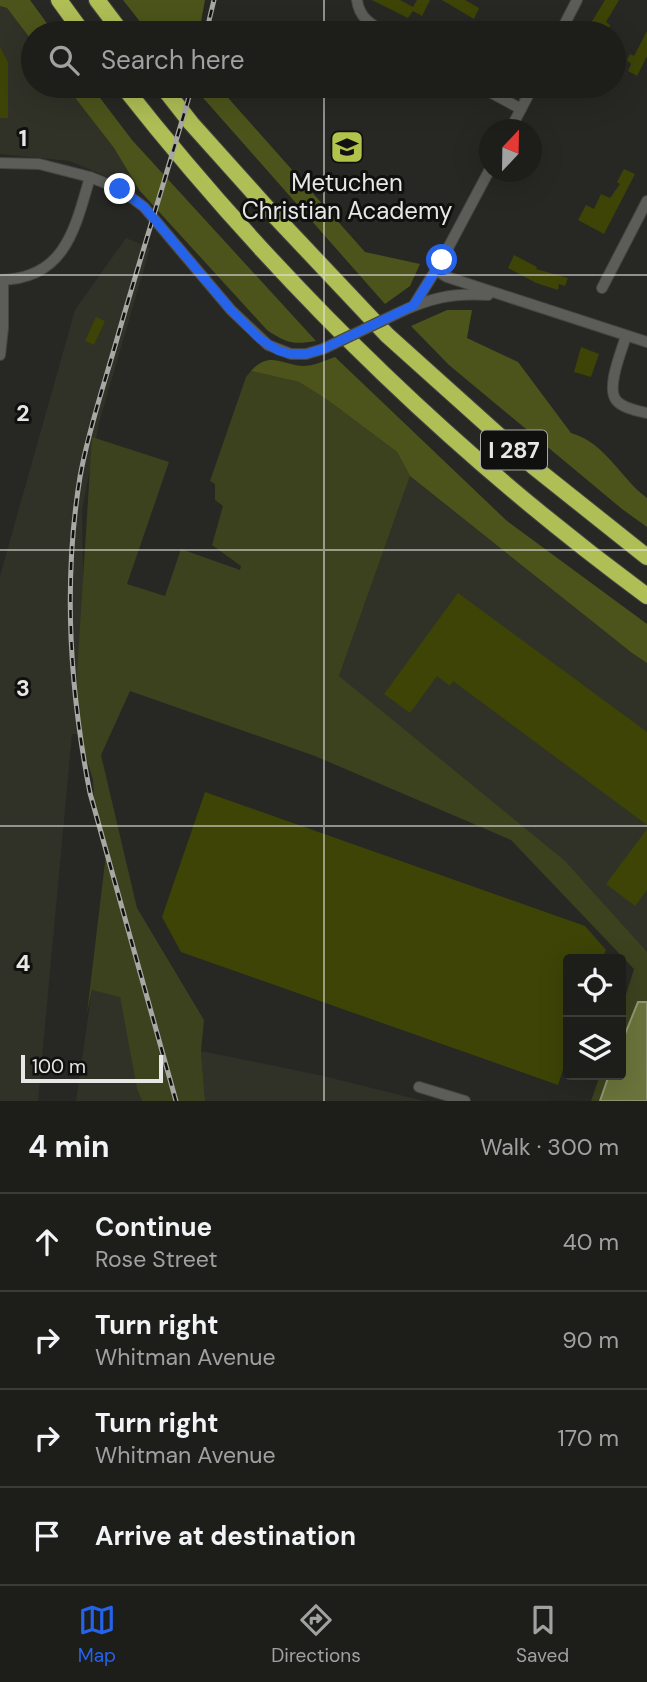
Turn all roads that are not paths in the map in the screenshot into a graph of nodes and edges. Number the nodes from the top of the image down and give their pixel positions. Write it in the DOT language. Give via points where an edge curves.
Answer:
graph roads {
  1 [pos="59,0"];
  2 [pos="97,0"];
  3 [pos="356,0"];
  4 [pos="577,0"];
  5 [pos="74,21"];
  6 [pos="113,21"];
  7 [pos="366,21"];
  8 [pos="566,21"];
  9 [pos="133,98"];
  10 [pos="171,98"];
  11 [pos="501,98"];
  12 [pos="527,98"];
  13 [pos="521,109"];
  14 [pos="516,119"];
  15 [pos="0,163"];
  16 [pos="90,177"];
  17 [pos="482,182"];
  18 [pos="647,201"];
  19 [pos="439,265"];
  20 [pos="1,280"];
  21 [pos="602,288"];
  22 [pos="498,295"];
  23 [pos="414,305"];
  24 [pos="626,336"];
  25 [pos="647,342"];
  26 [pos="0,355"];
  27 [pos="647,413"];
  28 [pos="647,557"];
  29 [pos="647,596"];
  30 [pos="419,1087"];
  31 [pos="465,1101"];
  1 -- 5 [label="highway"];
  2 -- 6 [label="highway"];
  3 -- 7 [label="street"];
  4 -- 8 [label="street"];
  9 -- 29 [label="highway, I 287" via="253,242 357,351 492,474"];
  10 -- 28 [label="highway, I 287" via="387,335 534,467"];
  11 -- 13 [label="street"];
  12 -- 13 [label="street"];
  13 -- 14 [label="street"];
  15 -- 16 [label="street" via="39,164"];
  16 -- 20 [label="street" via="76,227 63,250 44,268 16,280"];
  16 -- 23 [label="street, bridge" via="120,189 144,207 231,310 268,345 306,354"];
  17 -- 19 [label="street"];
  18 -- 21 [label="street"];
  19 -- 22 [label="street" via="447,277"];
  19 -- 23 [label="street"];
  20 -- 26 [label="street"];
  22 -- 23 [label="street" via="454,294"];
  22 -- 24 [label="street"];
  24 -- 25 [label="street"];
  24 -- 27 [label="street" via="613,382 615,397 622,405"];
  30 -- 31 [label="street"];
}
